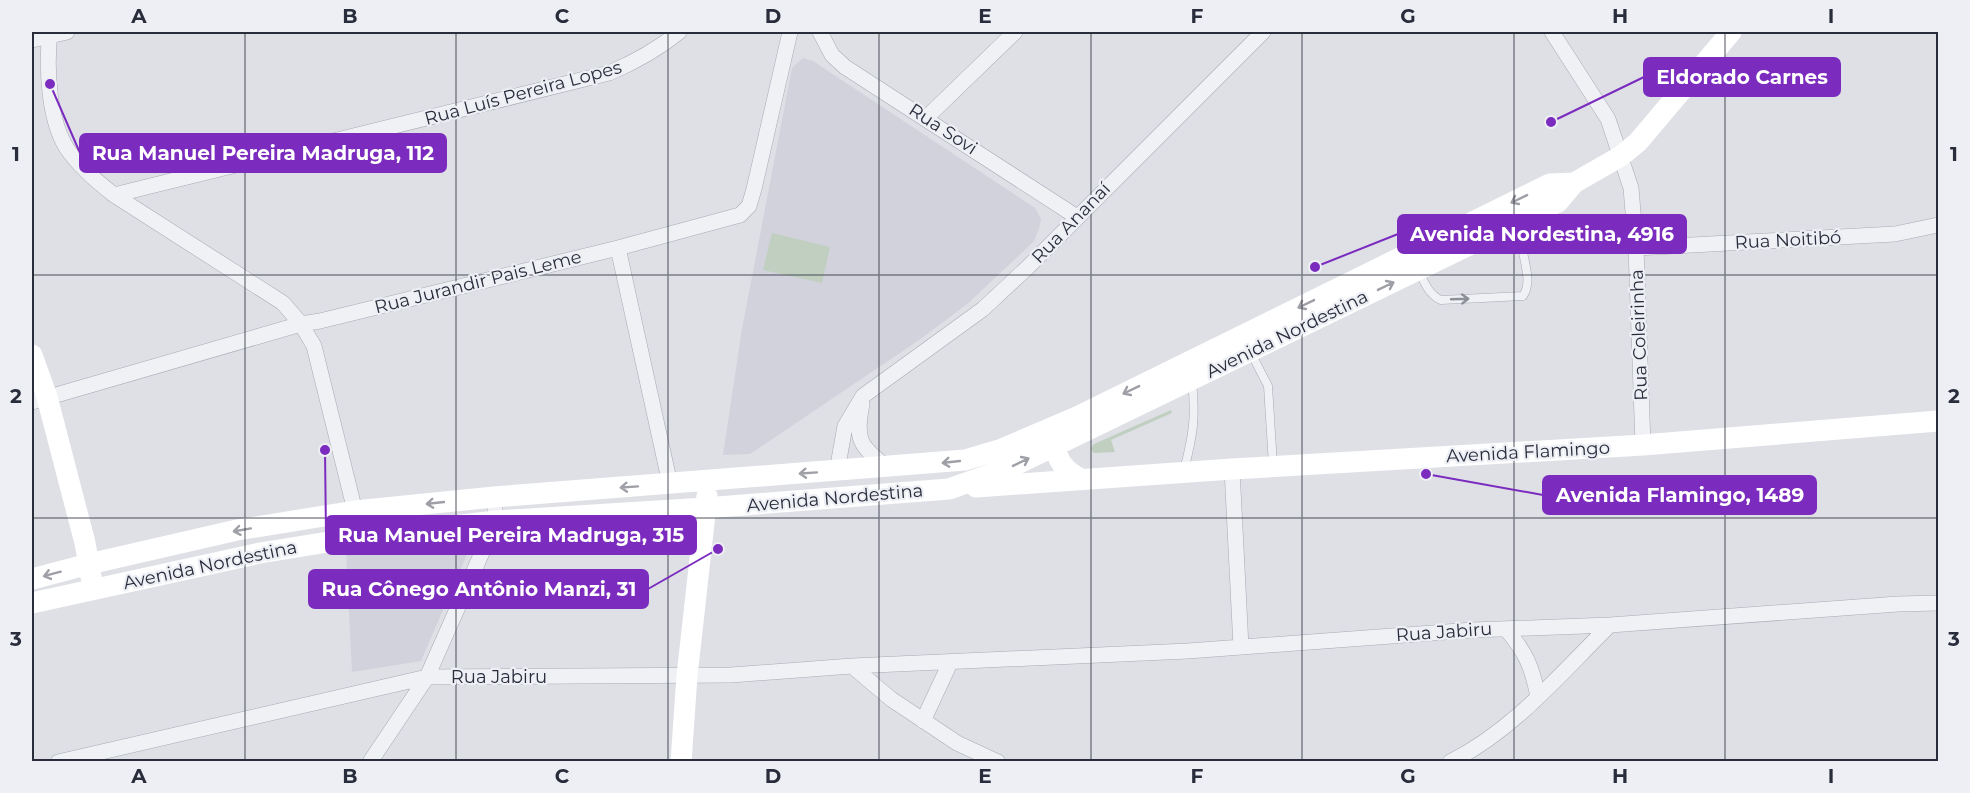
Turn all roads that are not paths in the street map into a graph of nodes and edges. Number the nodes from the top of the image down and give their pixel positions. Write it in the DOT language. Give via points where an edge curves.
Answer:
graph roads {
  1 [pos="67,32"];
  2 [pos="679,32"];
  3 [pos="790,32"];
  4 [pos="820,32"];
  5 [pos="1015,32"];
  6 [pos="1263,32"];
  7 [pos="1551,32"];
  8 [pos="1731,32"];
  9 [pos="49,34"];
  10 [pos="32,40"];
  11 [pos="926,118"];
  12 [pos="1621,156"];
  13 [pos="1574,183"];
  14 [pos="114,195"];
  15 [pos="1077,217"];
  16 [pos="1526,218"];
  17 [pos="1938,225"];
  18 [pos="618,248"];
  19 [pos="1636,248"];
  20 [pos="1418,270"];
  21 [pos="301,324"];
  22 [pos="1250,352"];
  23 [pos="32,355"];
  24 [pos="1192,380"];
  25 [pos="863,396"];
  26 [pos="39,400"];
  27 [pos="1938,421"];
  28 [pos="1050,438"];
  29 [pos="1643,445"];
  30 [pos="887,467"];
  31 [pos="1273,467"];
  32 [pos="1232,469"];
  33 [pos="837,471"];
  34 [pos="1184,472"];
  35 [pos="1081,479"];
  36 [pos="709,481"];
  37 [pos="670,484"];
  38 [pos="949,489"];
  39 [pos="494,497"];
  40 [pos="705,508"];
  41 [pos="355,511"];
  42 [pos="496,521"];
  43 [pos="359,537"];
  44 [pos="89,564"];
  45 [pos="32,579"];
  46 [pos="93,589"];
  47 [pos="32,603"];
  48 [pos="1938,603"];
  49 [pos="1610,625"];
  50 [pos="1506,628"];
  51 [pos="1241,647"];
  52 [pos="950,663"];
  53 [pos="852,666"];
  54 [pos="687,676"];
  55 [pos="427,677"];
  56 [pos="1538,697"];
  57 [pos="923,721"];
  58 [pos="58,762"];
  59 [pos="370,762"];
  60 [pos="681,762"];
  61 [pos="998,762"];
  62 [pos="1450,762"];
  1 -- 9 [label="street"];
  2 -- 14 [label="street, Rua Luís Pereira Lopes" via="635,63 609,73"];
  3 -- 18 [label="street, Rua Jurandir Pais Leme" via="749,206 734,218"];
  4 -- 11 [label="street, Rua Sovi" via="832,55 845,67"];
  5 -- 11 [label="street"];
  6 -- 15 [label="street, Rua Ananaí"];
  7 -- 12 [label="street, Rua Coleirinha" via="1608,119"];
  8 -- 12 [label="main road, Avenida Nordestina" via="1638,142"];
  9 -- 10 [label="street"];
  9 -- 14 [label="street" via="47,61 58,129 69,152"];
  11 -- 15 [label="street, Rua Sovi"];
  12 -- 13 [label="main road, Avenida Nordestina"];
  12 -- 19 [label="street, Rua Coleirinha" via="1631,188"];
  13 -- 16 [label="main road, Avenida Nordestina" via="1557,202"];
  13 -- 28 [label="main road, Avenida Nordestina, one-way" via="1550,184"];
  14 -- 21 [label="street" via="283,303"];
  15 -- 25 [label="street, Rua Ananaí" via="983,309"];
  16 -- 20 [label="main road, Avenida Nordestina"];
  20 -- 16 [label="lane, one-way" via="1430,292 1440,300 1523,296 1527,281 1521,236"];
  17 -- 19 [label="street, Rua Noitibó" via="1895,234"];
  18 -- 21 [label="street, Rua Jurandir Pais Leme"];
  18 -- 37 [label="street"];
  19 -- 29 [label="street, Rua Coleirinha"];
  22 -- 20 [label="main road, Avenida Nordestina, one-way"];
  21 -- 26 [label="street, Rua Jurandir Pais Leme"];
  21 -- 41 [label="street" via="314,346"];
  22 -- 24 [label="main road, Avenida Nordestina"];
  22 -- 31 [label="lane" via="1268,386"];
  23 -- 26 [label="main road"];
  24 -- 28 [label="main road, Avenida Nordestina"];
  24 -- 34 [label="lane" via="1195,412"];
  25 -- 30 [label="street" via="861,442 868,453"];
  25 -- 33 [label="street, Rua Ananaí" via="845,426"];
  26 -- 44 [label="main road"];
  27 -- 29 [label="main road, Avenida Flamingo"];
  28 -- 30 [label="main road, Avenida Nordestina, one-way" via="965,460"];
  28 -- 35 [label="main road" via="1060,464"];
  38 -- 28 [label="main road, Avenida Nordestina, one-way" via="1009,468"];
  29 -- 31 [label="main road, Avenida Flamingo"];
  30 -- 33 [label="main road, Avenida Nordestina"];
  31 -- 32 [label="main road, Avenida Flamingo"];
  32 -- 34 [label="main road, Avenida Flamingo"];
  32 -- 51 [label="street"];
  33 -- 36 [label="main road, Avenida Nordestina, one-way"];
  34 -- 35 [label="main road, Avenida Flamingo"];
  35 -- 38 [label="main road, Avenida Flamingo"];
  36 -- 37 [label="main road, Avenida Nordestina"];
  36 -- 40 [label="main road"];
  37 -- 39 [label="main road, Avenida Nordestina, one-way"];
  38 -- 40 [label="main road, Avenida Nordestina"];
  39 -- 41 [label="main road, Avenida Nordestina, one-way"];
  39 -- 42 [label="street"];
  40 -- 42 [label="main road, Avenida Nordestina"];
  40 -- 54 [label="main road"];
  41 -- 43 [label="street"];
  41 -- 44 [label="main road, Avenida Nordestina, one-way" via="237,530"];
  42 -- 43 [label="main road, Avenida Nordestina"];
  42 -- 55 [label="street"];
  43 -- 46 [label="main road, Avenida Nordestina" via="260,553"];
  44 -- 45 [label="main road, Avenida Nordestina, one-way"];
  44 -- 46 [label="main road"];
  46 -- 47 [label="main road, Avenida Nordestina"];
  48 -- 49 [label="street, Rua Jabiru"];
  49 -- 50 [label="street, Rua Jabiru"];
  49 -- 56 [label="street"];
  50 -- 51 [label="street, Rua Jabiru"];
  50 -- 56 [label="street" via="1522,648"];
  51 -- 52 [label="street, Rua Jabiru"];
  52 -- 53 [label="street, Rua Jabiru"];
  52 -- 57 [label="street"];
  53 -- 54 [label="street, Rua Jabiru"];
  53 -- 57 [label="street"];
  54 -- 55 [label="street, Rua Jabiru"];
  54 -- 60 [label="main road"];
  55 -- 58 [label="street, Rua Jabiru"];
  55 -- 59 [label="street"];
  56 -- 62 [label="street" via="1522,713"];
  57 -- 61 [label="street"];
}
